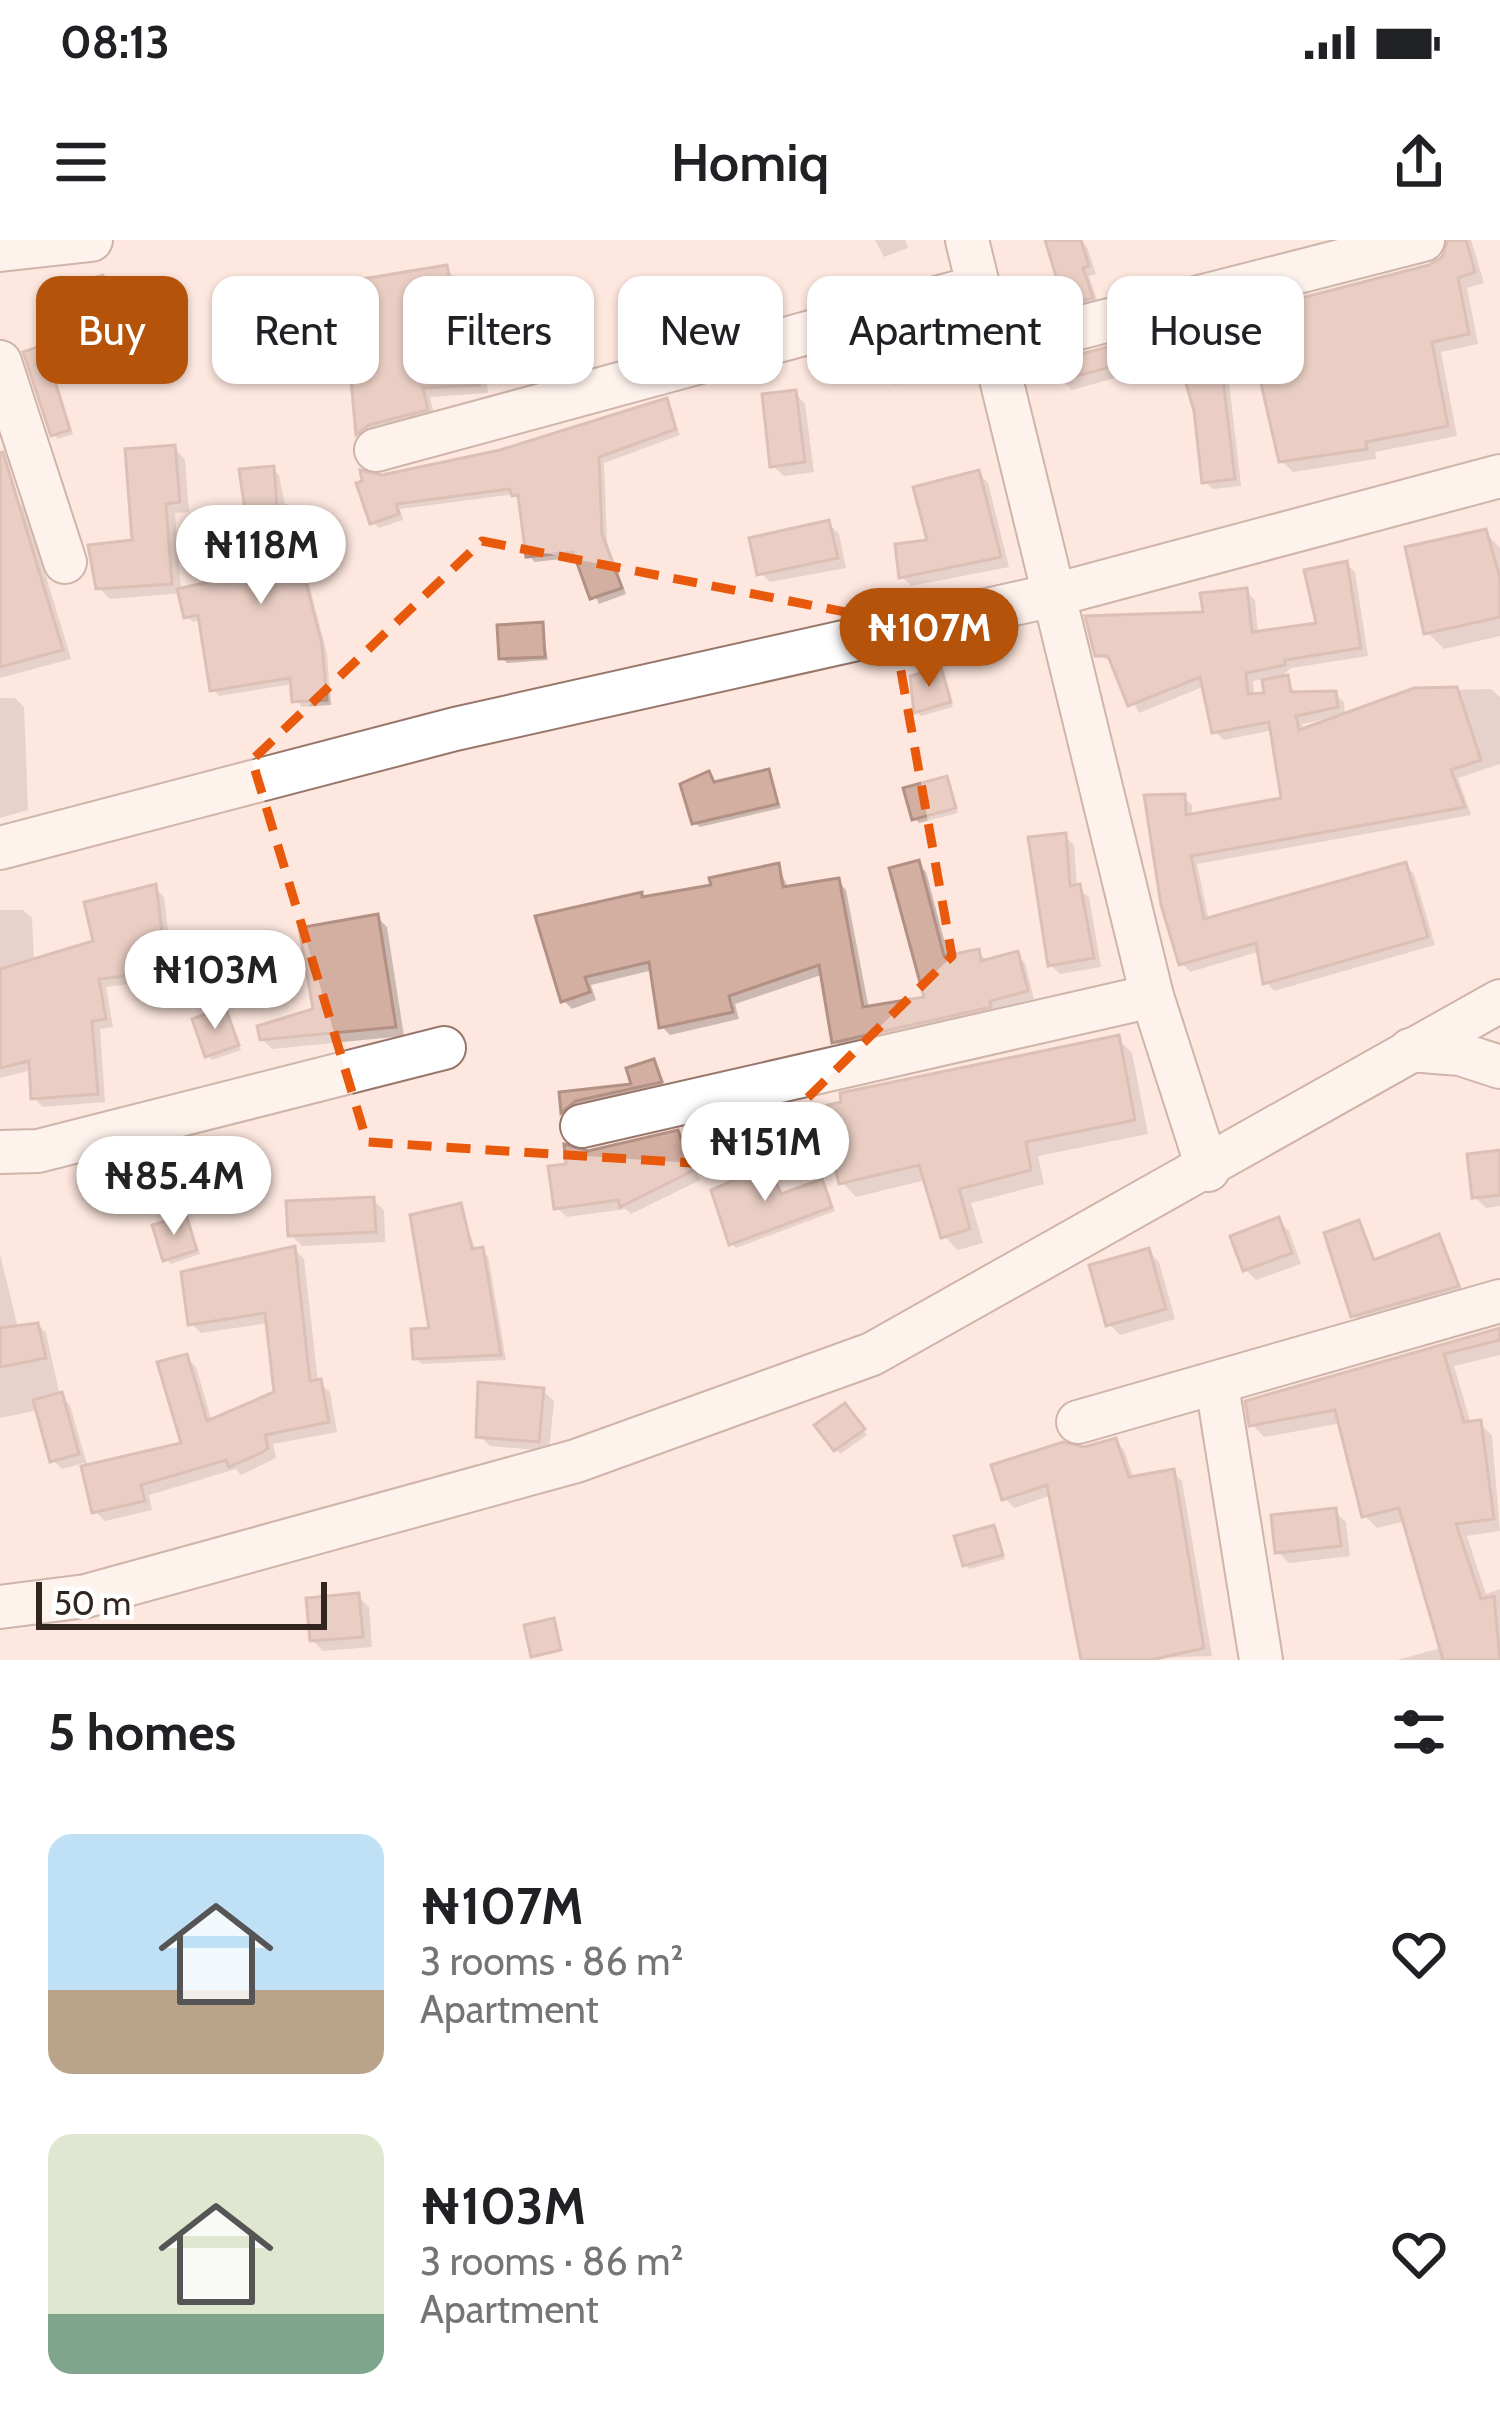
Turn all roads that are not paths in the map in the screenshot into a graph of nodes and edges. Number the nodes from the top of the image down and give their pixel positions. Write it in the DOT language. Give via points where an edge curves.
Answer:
graph roads {
  1 [pos="91,240"];
  2 [pos="967,240"];
  3 [pos="1424,240"];
  4 [pos="0,250"];
  5 [pos="975,276"];
  6 [pos="1083,327"];
  7 [pos="807,333"];
  8 [pos="4,382"];
  9 [pos="1001,384"];
  10 [pos="376,450"];
  11 [pos="1500,476"];
  12 [pos="65,562"];
  13 [pos="1054,595"];
  14 [pos="0,848"];
  15 [pos="1152,996"];
  16 [pos="1500,1001"];
  17 [pos="444,1048"];
  18 [pos="1410,1050"];
  19 [pos="1500,1067"];
  20 [pos="582,1126"];
  21 [pos="0,1151"];
  22 [pos="1208,1170"];
  23 [pos="1500,1301"];
  24 [pos="1217,1385"];
  25 [pos="1078,1422"];
  26 [pos="0,1607"];
  27 [pos="1261,1660"];
  1 -- 4 [label="street"];
  2 -- 5 [label="street"];
  3 -- 6 [label="street"];
  7 -- 10 [label="street"];
  8 -- 12 [label="street"];
  9 -- 13 [label="street"];
  11 -- 13 [label="street"];
  13 -- 14 [label="street" via="455,729"];
  13 -- 15 [label="street"];
  15 -- 20 [label="street"];
  15 -- 22 [label="street"];
  16 -- 18 [label="street"];
  17 -- 21 [label="street" via="38,1151"];
  18 -- 19 [label="street"];
  18 -- 22 [label="street"];
  22 -- 26 [label="street" via="872,1354 576,1461 86,1596"];
  23 -- 24 [label="street"];
  24 -- 25 [label="street"];
  24 -- 27 [label="street"];
}
